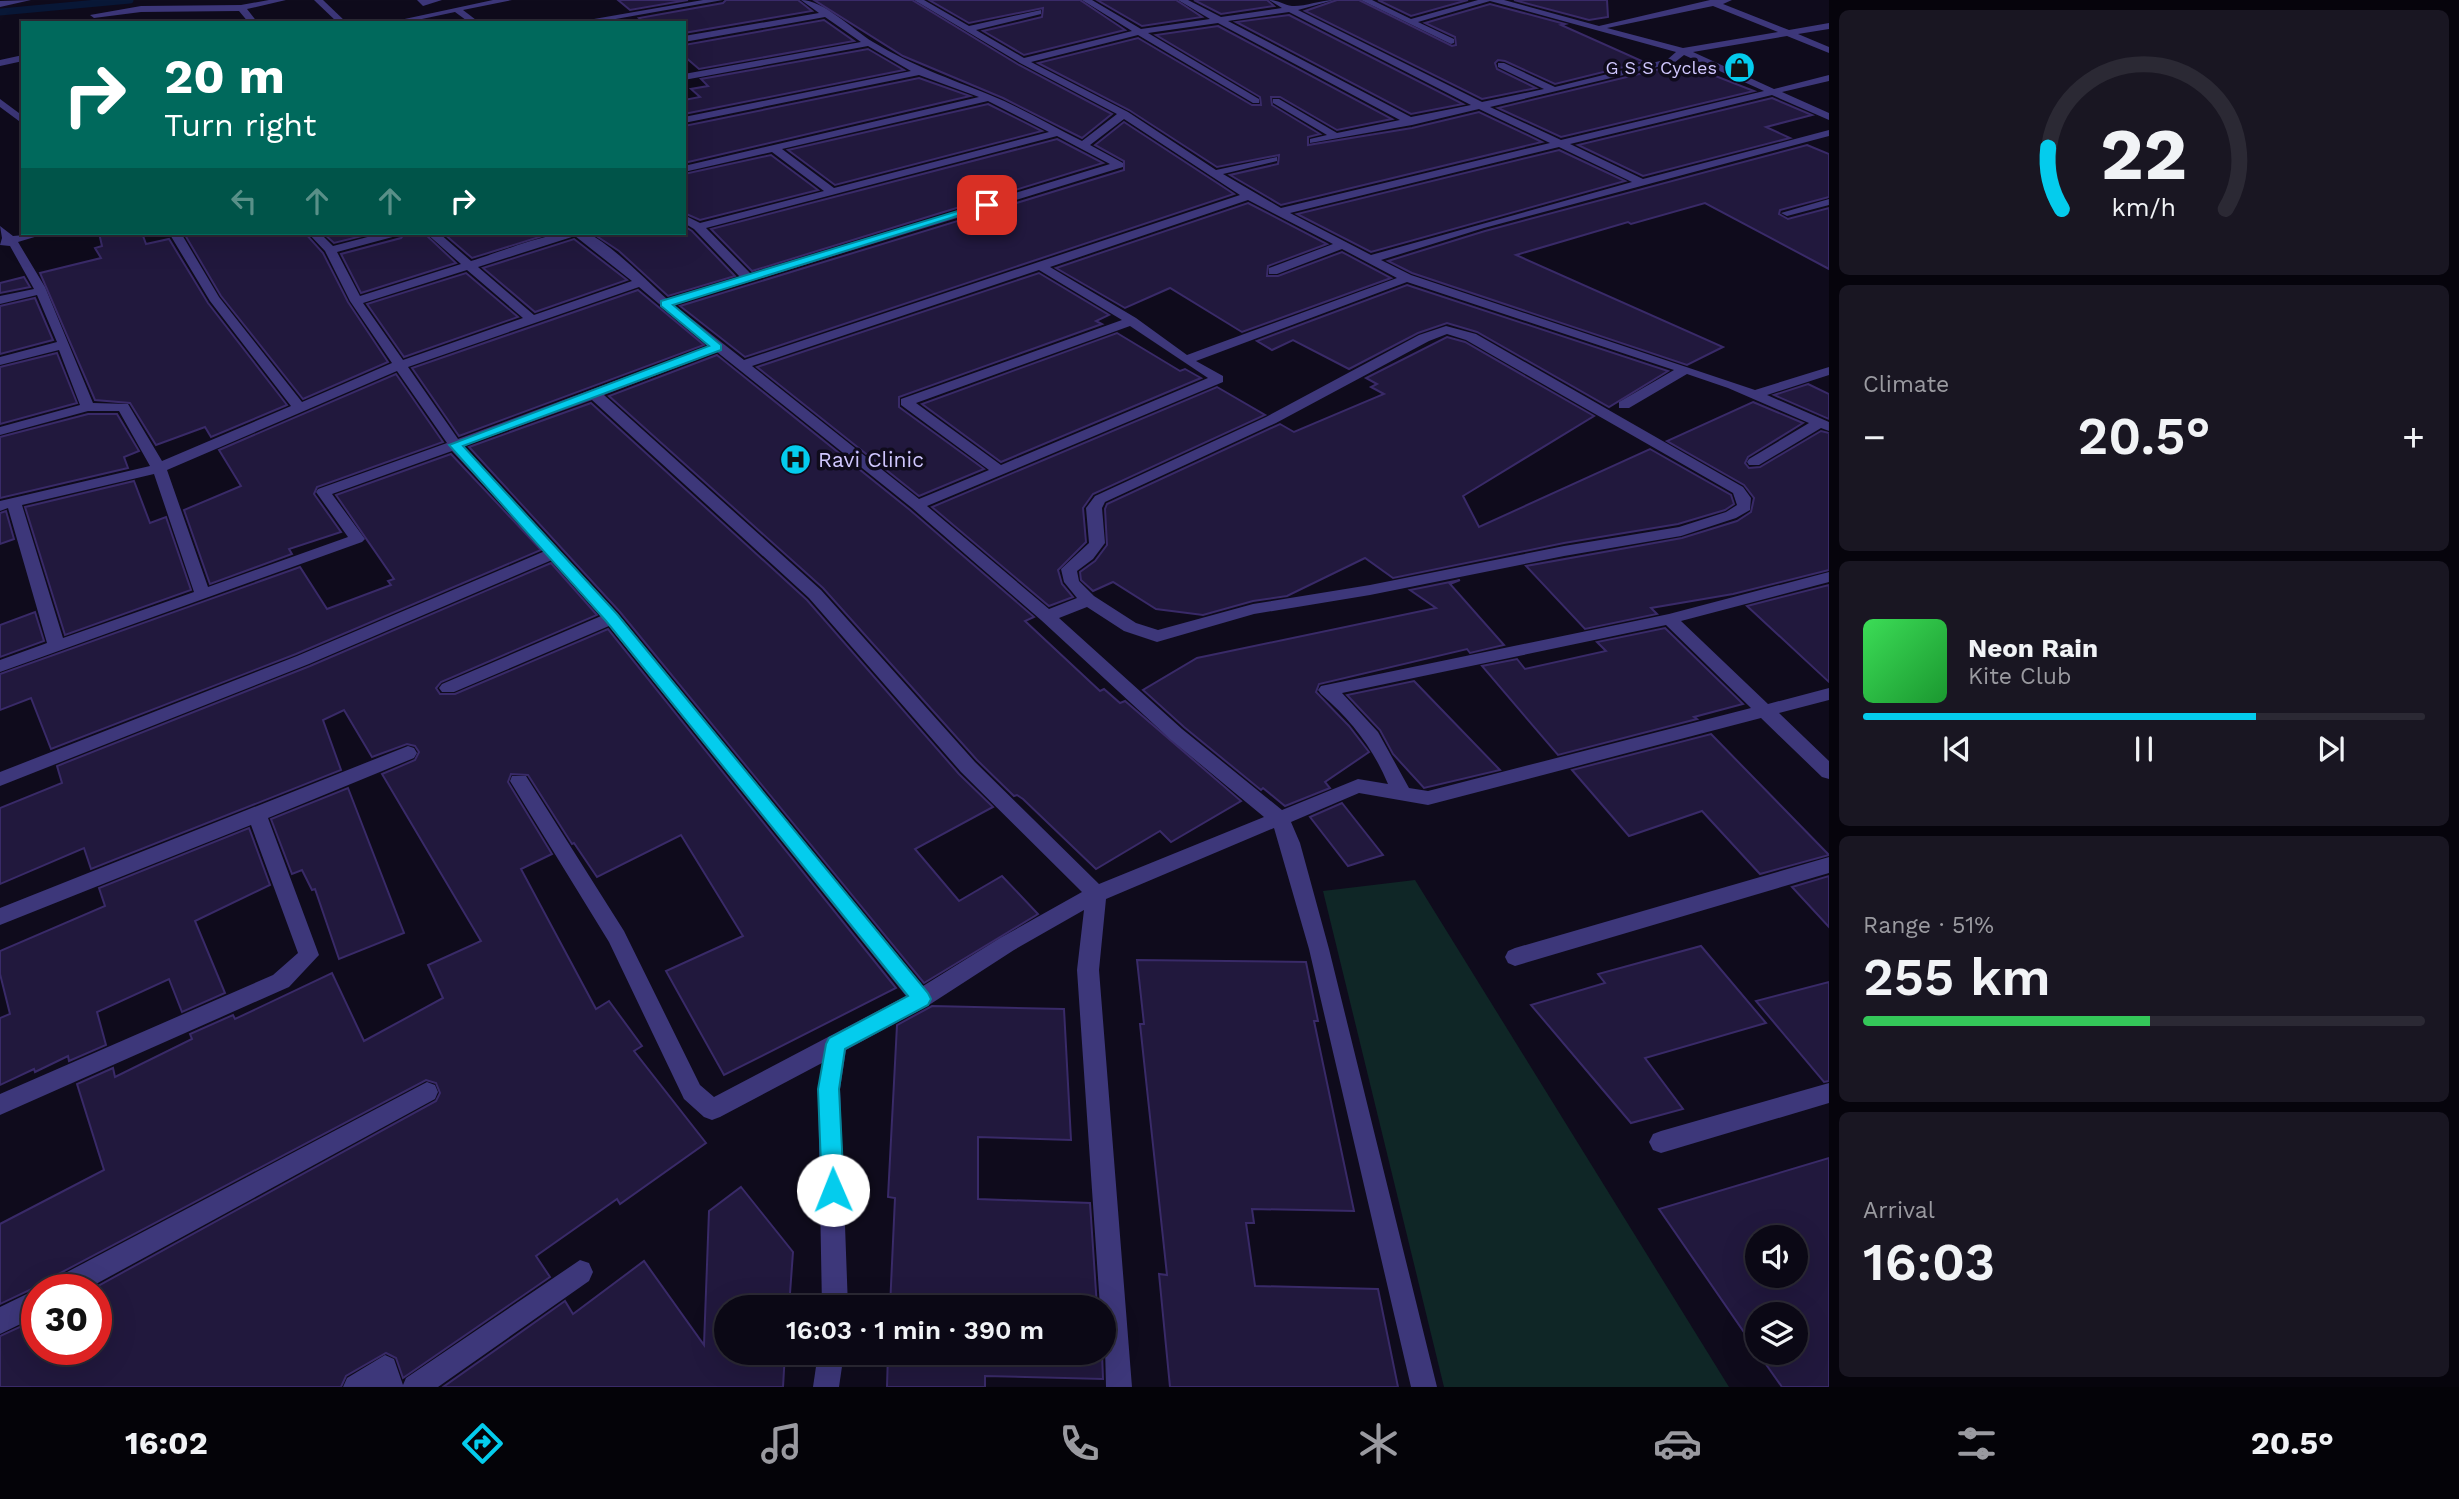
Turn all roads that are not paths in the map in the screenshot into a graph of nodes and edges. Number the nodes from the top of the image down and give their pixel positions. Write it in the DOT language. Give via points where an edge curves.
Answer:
graph roads {
  1 [pos="27,0"];
  2 [pos="92,0"];
  3 [pos="282,0"];
  4 [pos="318,0"];
  5 [pos="421,0"];
  6 [pos="438,0"];
  7 [pos="508,0"];
  8 [pos="719,0"];
  9 [pos="805,0"];
  10 [pos="918,0"];
  11 [pos="1086,0"];
  12 [pos="1182,0"];
  13 [pos="1273,0"];
  14 [pos="1330,0"];
  15 [pos="1365,0"];
  16 [pos="1487,0"];
  17 [pos="1494,0"];
  18 [pos="1535,0"];
  19 [pos="1728,0"];
  20 [pos="1710,1"];
  21 [pos="0,4"];
  22 [pos="1513,5"];
  23 [pos="241,8"];
  24 [pos="456,9"];
  25 [pos="1290,9"];
  26 [pos="1038,12"];
  27 [pos="829,14"];
  28 [pos="94,17"];
  29 [pos="1218,19"];
  30 [pos="252,21"];
  31 [pos="341,21"];
  32 [pos="399,21"];
  33 [pos="473,21"];
  34 [pos="588,21"];
  35 [pos="1412,21"];
  36 [pos="1829,26"];
  37 [pos="1596,27"];
  38 [pos="969,29"];
  39 [pos="1139,32"];
  40 [pos="1786,34"];
  41 [pos="686,39"];
  42 [pos="1451,41"];
  43 [pos="869,43"];
  44 [pos="1829,50"];
  45 [pos="1683,51"];
  46 [pos="21,58"];
  47 [pos="1023,61"];
  48 [pos="0,63"];
  49 [pos="1501,65"];
  50 [pos="920,72"];
  51 [pos="686,77"];
  52 [pos="1829,78"];
  53 [pos="1554,90"];
  54 [pos="1770,91"];
  55 [pos="989,98"];
  56 [pos="1256,101"];
  57 [pos="1276,101"];
  58 [pos="0,102"];
  59 [pos="1481,106"];
  60 [pos="1124,114"];
  61 [pos="1829,117"];
  62 [pos="21,119"];
  63 [pos="686,120"];
  64 [pos="1412,122"];
  65 [pos="1829,133"];
  66 [pos="1057,134"];
  67 [pos="1337,137"];
  68 [pos="1314,141"];
  69 [pos="1558,143"];
  70 [pos="1083,145"];
  71 [pos="774,148"];
  72 [pos="1273,159"];
  73 [pos="686,169"];
  74 [pos="1215,173"];
  75 [pos="1642,183"];
  76 [pos="832,192"];
  77 [pos="1249,196"];
  78 [pos="1829,202"];
  79 [pos="1280,212"];
  80 [pos="1787,212"];
  81 [pos="686,219"];
  82 [pos="698,227"];
  83 [pos="0,229"];
  84 [pos="33,235"];
  85 [pos="175,235"];
  86 [pos="316,235"];
  87 [pos="388,235"];
  88 [pos="434,235"];
  89 [pos="565,235"];
  90 [pos="582,235"];
  91 [pos="6,241"];
  92 [pos="1342,246"];
  93 [pos="330,250"];
  94 [pos="1370,259"];
  95 [pos="468,264"];
  96 [pos="1042,267"];
  97 [pos="1273,271"];
  98 [pos="1407,278"];
  99 [pos="749,279"];
  100 [pos="641,282"];
  101 [pos="40,290"];
  102 [pos="0,300"];
  103 [pos="356,301"];
  104 [pos="665,303"];
  105 [pos="531,319"];
  106 [pos="1132,321"];
  107 [pos="62,345"];
  108 [pos="717,347"];
  109 [pos="1186,360"];
  110 [pos="0,361"];
  111 [pos="400,365"];
  112 [pos="740,366"];
  113 [pos="1686,369"];
  114 [pos="1829,371"];
  115 [pos="594,394"];
  116 [pos="1756,394"];
  117 [pos="1624,405"];
  118 [pos="88,407"];
  119 [pos="299,407"];
  120 [pos="1825,425"];
  121 [pos="0,431"];
  122 [pos="455,445"];
  123 [pos="1754,462"];
  124 [pos="159,468"];
  125 [pos="999,470"];
  126 [pos="7,504"];
  127 [pos="917,505"];
  128 [pos="555,553"];
  129 [pos="1829,577"];
  130 [pos="203,595"];
  131 [pos="1088,600"];
  132 [pos="1047,616"];
  133 [pos="612,618"];
  134 [pos="1669,619"];
  135 [pos="57,647"];
  136 [pos="0,666"];
  137 [pos="448,688"];
  138 [pos="1829,694"];
  139 [pos="1764,710"];
  140 [pos="408,753"];
  141 [pos="1829,772"];
  142 [pos="0,779"];
  143 [pos="519,780"];
  144 [pos="1402,794"];
  145 [pos="257,815"];
  146 [pos="1280,819"];
  147 [pos="1829,865"];
  148 [pos="1096,894"];
  149 [pos="0,917"];
  150 [pos="1515,957"];
  151 [pos="921,999"];
  152 [pos="836,1044"];
  153 [pos="427,1092"];
  154 [pos="1829,1093"];
  155 [pos="0,1105"];
  156 [pos="1661,1142"];
  157 [pos="580,1272"];
  158 [pos="89,1274"];
  159 [pos="835,1295"];
  160 [pos="21,1310"];
  161 [pos="0,1321"];
  162 [pos="829,1365"];
  163 [pos="356,1387"];
  164 [pos="390,1387"];
  165 [pos="415,1387"];
  166 [pos="826,1387"];
  167 [pos="1119,1387"];
  168 [pos="1424,1387"];
  1 -- 21 [label="street"];
  2 -- 28 [label="street"];
  3 -- 23 [label="street"];
  4 -- 31 [label="street"];
  5 -- 6 [label="street"];
  7 -- 24 [label="street"];
  8 -- 34 [label="street"];
  9 -- 27 [label="street"];
  10 -- 38 [label="street"];
  11 -- 39 [label="street"];
  12 -- 29 [label="street"];
  13 -- 25 [label="street"];
  14 -- 25 [label="street"];
  15 -- 35 [label="street"];
  16 -- 35 [label="street"];
  17 -- 22 [label="street"];
  18 -- 22 [label="street"];
  19 -- 20 [label="street"];
  20 -- 37 [label="street"];
  20 -- 40 [label="street"];
  22 -- 37 [label="street"];
  23 -- 28 [label="street" via="141,9"];
  23 -- 30 [label="street"];
  24 -- 32 [label="street"];
  24 -- 33 [label="street"];
  25 -- 29 [label="street"];
  25 -- 59 [label="street"];
  26 -- 38 [label="street"];
  27 -- 41 [label="street"];
  27 -- 43 [label="street"];
  29 -- 39 [label="street"];
  29 -- 64 [label="street"];
  35 -- 42 [label="street"];
  36 -- 40 [label="street"];
  37 -- 45 [label="street"];
  38 -- 47 [label="street"];
  39 -- 47 [label="street"];
  39 -- 56 [label="street"];
  40 -- 44 [label="street"];
  40 -- 45 [label="street"];
  43 -- 50 [label="street"];
  43 -- 51 [label="street"];
  45 -- 53 [label="street" via="1671,61"];
  45 -- 54 [label="street"];
  46 -- 48 [label="street"];
  47 -- 60 [label="street"];
  49 -- 53 [label="street"];
  50 -- 55 [label="street"];
  50 -- 63 [label="street"];
  52 -- 54 [label="street"];
  53 -- 59 [label="street"];
  54 -- 61 [label="street"];
  54 -- 69 [label="street"];
  55 -- 66 [label="street"];
  55 -- 71 [label="street"];
  57 -- 67 [label="street"];
  58 -- 62 [label="street"];
  59 -- 64 [label="street"];
  59 -- 69 [label="street"];
  60 -- 70 [label="street"];
  60 -- 74 [label="street"];
  64 -- 67 [label="street"];
  65 -- 75 [label="street"];
  66 -- 70 [label="street"];
  66 -- 76 [label="street"];
  67 -- 68 [label="street"];
  69 -- 75 [label="street"];
  69 -- 79 [label="street"];
  70 -- 99 [label="street" via="1119,165"];
  71 -- 73 [label="street"];
  71 -- 76 [label="street"];
  72 -- 74 [label="street"];
  74 -- 77 [label="street"];
  75 -- 94 [label="street"];
  76 -- 82 [label="street"];
  77 -- 79 [label="street"];
  77 -- 96 [label="street"];
  78 -- 80 [label="street"];
  79 -- 92 [label="street"];
  81 -- 82 [label="street"];
  82 -- 99 [label="street"];
  83 -- 91 [label="street"];
  84 -- 91 [label="street"];
  85 -- 119 [label="street" via="214,298"];
  86 -- 93 [label="street"];
  87 -- 93 [label="street"];
  88 -- 95 [label="street"];
  89 -- 95 [label="street"];
  90 -- 100 [label="street"];
  91 -- 101 [label="street"];
  92 -- 94 [label="street"];
  92 -- 97 [label="street"];
  93 -- 103 [label="street"];
  94 -- 98 [label="street"];
  95 -- 103 [label="street"];
  95 -- 105 [label="street"];
  96 -- 106 [label="street"];
  96 -- 112 [label="street"];
  98 -- 109 [label="street"];
  98 -- 113 [label="street"];
  99 -- 104 [label="street"];
  100 -- 104 [label="street"];
  100 -- 105 [label="street"];
  101 -- 102 [label="street"];
  101 -- 107 [label="street"];
  103 -- 111 [label="street"];
  104 -- 108 [label="street"];
  105 -- 111 [label="street"];
  106 -- 109 [label="street"];
  106 -- 125 [label="street" via="906,402"];
  107 -- 110 [label="street"];
  107 -- 118 [label="street"];
  108 -- 112 [label="street"];
  108 -- 115 [label="street"];
  109 -- 125 [label="street" via="1218,379"];
  111 -- 119 [label="street"];
  111 -- 122 [label="street"];
  112 -- 127 [label="street"];
  113 -- 116 [label="street"];
  113 -- 117 [label="street"];
  114 -- 116 [label="street"];
  115 -- 122 [label="street"];
  115 -- 148 [label="street" via="814,594 968,767"];
  116 -- 120 [label="street"];
  118 -- 121 [label="street"];
  118 -- 124 [label="street" via="123,407"];
  119 -- 124 [label="street"];
  120 -- 123 [label="street"];
  122 -- 128 [label="street"];
  122 -- 130 [label="street" via="323,492 357,539"];
  124 -- 126 [label="street"];
  124 -- 130 [label="street"];
  125 -- 127 [label="street"];
  126 -- 135 [label="street"];
  127 -- 132 [label="street"];
  128 -- 133 [label="street"];
  128 -- 142 [label="street" via="303,660"];
  129 -- 134 [label="street"];
  130 -- 135 [label="street"];
  131 -- 131 [label="street" via="1130,628 1157,635 1253,609 1681,531 1731,515 1745,507 1744,498 1471,337 1446,331 1424,338 1272,421 1100,499 1094,508 1097,543 1068,573"];
  131 -- 132 [label="street"];
  132 -- 146 [label="street" via="1176,734"];
  133 -- 137 [label="street"];
  133 -- 151 [label="street"];
  134 -- 139 [label="street"];
  134 -- 144 [label="street" via="1327,690 1350,709 1382,749"];
  135 -- 136 [label="street"];
  138 -- 139 [label="street"];
  139 -- 141 [label="street"];
  139 -- 144 [label="street" via="1428,798"];
  140 -- 145 [label="street"];
  143 -- 152 [label="street" via="617,937 692,1093 712,1110"];
  144 -- 146 [label="street" via="1358,786"];
  145 -- 149 [label="street"];
  145 -- 155 [label="street" via="309,956 281,981"];
  146 -- 148 [label="street"];
  146 -- 168 [label="street" via="1319,949"];
  147 -- 150 [label="street"];
  148 -- 151 [label="street"];
  148 -- 167 [label="street" via="1088,970"];
  151 -- 152 [label="street"];
  152 -- 159 [label="street" via="829,1089"];
  153 -- 158 [label="street"];
  154 -- 156 [label="street"];
  157 -- 165 [label="street"];
  160 -- 161 [label="street"];
  162 -- 166 [label="street"];
  163 -- 164 [label="street" via="385,1368"];
}
